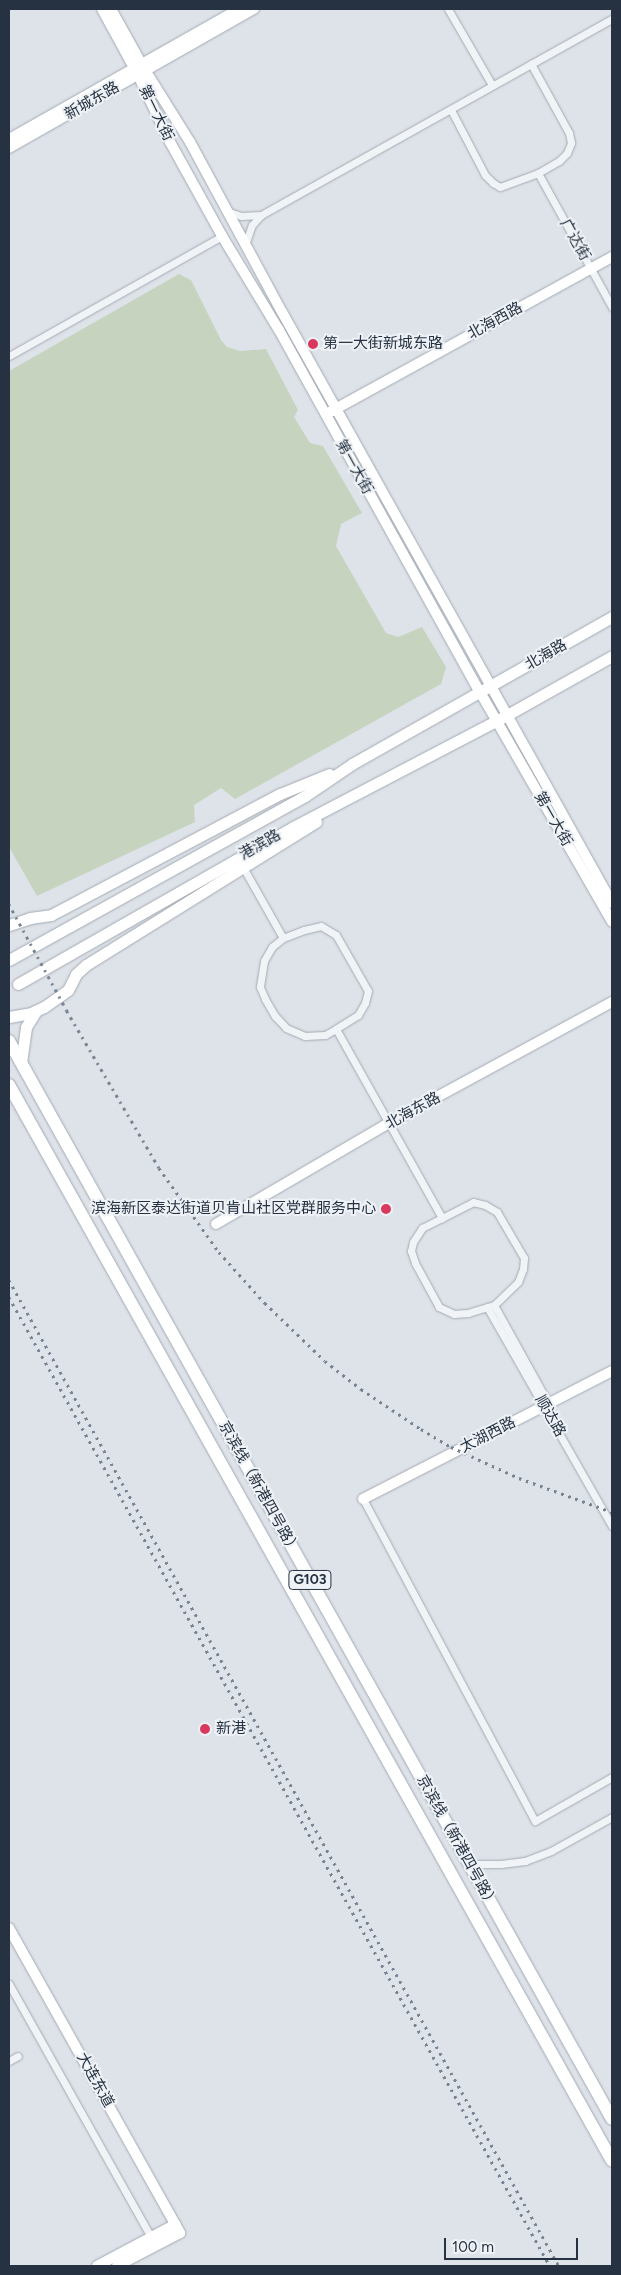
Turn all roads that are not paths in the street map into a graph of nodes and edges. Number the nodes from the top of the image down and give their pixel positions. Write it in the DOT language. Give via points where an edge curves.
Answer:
graph roads {
  1 [pos="102,9"];
  2 [pos="111,9"];
  3 [pos="240,9"];
  4 [pos="254,9"];
  5 [pos="448,9"];
  6 [pos="612,19"];
  7 [pos="531,64"];
  8 [pos="140,69"];
  9 [pos="492,85"];
  10 [pos="450,110"];
  11 [pos="9,139"];
  12 [pos="9,148"];
  13 [pos="538,173"];
  14 [pos="229,212"];
  15 [pos="261,215"];
  16 [pos="222,236"];
  17 [pos="246,242"];
  18 [pos="612,256"];
  19 [pos="591,269"];
  20 [pos="612,307"];
  21 [pos="9,356"];
  22 [pos="336,409"];
  23 [pos="325,415"];
  24 [pos="612,617"];
  25 [pos="612,656"];
  26 [pos="491,686"];
  27 [pos="480,692"];
  28 [pos="502,718"];
  29 [pos="352,764"];
  30 [pos="364,792"];
  31 [pos="244,868"];
  32 [pos="612,903"];
  33 [pos="612,922"];
  34 [pos="9,925"];
  35 [pos="283,938"];
  36 [pos="9,960"];
  37 [pos="18,984"];
  38 [pos="612,1002"];
  39 [pos="36,1011"];
  40 [pos="9,1017"];
  41 [pos="336,1029"];
  42 [pos="9,1041"];
  43 [pos="21,1063"];
  44 [pos="9,1085"];
  45 [pos="389,1123"];
  46 [pos="442,1218"];
  47 [pos="216,1224"];
  48 [pos="490,1306"];
  49 [pos="612,1371"];
  50 [pos="612,1378"];
  51 [pos="548,1408"];
  52 [pos="364,1501"];
  53 [pos="612,1517"];
  54 [pos="612,1526"];
  55 [pos="612,1777"];
  56 [pos="612,1817"];
  57 [pos="469,1864"];
  58 [pos="9,1928"];
  59 [pos="9,1984"];
  60 [pos="18,2056"];
  61 [pos="9,2061"];
  62 [pos="612,2118"];
  63 [pos="612,2161"];
  64 [pos="153,2242"];
  65 [pos="97,2266"];
  66 [pos="117,2266"];
  1 -- 8 [label="street, 第一大街"];
  2 -- 8 [label="street, 第一大街"];
  3 -- 8 [label="street, 新城东路"];
  4 -- 8 [label="street, 新城东路"];
  5 -- 9 [label="street"];
  6 -- 7 [label="street"];
  7 -- 9 [label="street"];
  7 -- 13 [label="street" via="572,144 559,161"];
  8 -- 11 [label="street, 新城东路"];
  8 -- 12 [label="street, 新城东路"];
  8 -- 14 [label="street, 第一大街" via="190,142"];
  8 -- 16 [label="street, 第一大街" via="170,142"];
  9 -- 10 [label="street"];
  10 -- 13 [label="street" via="485,175 493,183 500,187"];
  10 -- 15 [label="street"];
  13 -- 19 [label="street, 广达街"];
  14 -- 15 [label="street" via="241,216"];
  14 -- 17 [label="street, 第一大街"];
  15 -- 17 [label="street" via="252,225"];
  16 -- 21 [label="street"];
  16 -- 23 [label="street, 第一大街" via="279,330"];
  17 -- 22 [label="street, 第一大街"];
  18 -- 19 [label="street, 北海西路"];
  19 -- 20 [label="street, 广达街"];
  19 -- 22 [label="street, 北海西路"];
  22 -- 23 [label="street, 北海西路"];
  22 -- 26 [label="street, 第一大街"];
  23 -- 27 [label="street, 第一大街"];
  24 -- 26 [label="main road, 北海路"];
  25 -- 28 [label="main road"];
  26 -- 27 [label="main road, 北海路"];
  26 -- 28 [label="street, 第一大街"];
  27 -- 28 [label="street, 第一大街"];
  27 -- 29 [label="main road, 北海路"];
  28 -- 30 [label="main road, 港滨路"];
  28 -- 32 [label="street, 第一大街"];
  28 -- 33 [label="street, 第一大街"];
  29 -- 34 [label="main road" via="280,794 51,915"];
  29 -- 36 [label="main road" via="305,796"];
  30 -- 31 [label="main road"];
  30 -- 37 [label="main road, 港滨路" via="293,827"];
  31 -- 35 [label="street"];
  31 -- 39 [label="main road" via="86,965 76,974 68,990"];
  35 -- 41 [label="street" via="272,947 264,961 260,987 265,999 286,1028 305,1036 325,1035"];
  35 -- 41 [label="street" via="321,926 336,935 368,991 358,1015"];
  38 -- 45 [label="street, 北海东路"];
  39 -- 40 [label="main road"];
  39 -- 43 [label="main road" via="26,1027"];
  41 -- 45 [label="street"];
  42 -- 43 [label="highway, 京滨线（新港四号路） / G103"];
  43 -- 57 [label="highway, 京滨线（新港四号路） / G103"];
  44 -- 63 [label="highway, 京滨线（新港四号路） / G103"];
  45 -- 46 [label="street"];
  45 -- 47 [label="street, 北海东路"];
  46 -- 48 [label="street" via="422,1228 413,1242 411,1251 415,1263 440,1307 454,1314"];
  46 -- 48 [label="street" via="472,1202 485,1205 497,1212 524,1258 518,1282"];
  48 -- 51 [label="street, 顺达路"];
  49 -- 51 [label="street, 太湖西路"];
  50 -- 51 [label="street, 太湖西路"];
  51 -- 52 [label="street, 太湖西路"];
  51 -- 53 [label="street, 顺达路"];
  51 -- 54 [label="street, 顺达路"];
  52 -- 55 [label="street" via="535,1820"];
  56 -- 57 [label="street" via="551,1851 525,1860"];
  57 -- 62 [label="highway, 京滨线（新港四号路） / G103"];
  58 -- 64 [label="street, 大连东道" via="178,2228"];
  59 -- 64 [label="street"];
  60 -- 61 [label="street"];
  64 -- 65 [label="street"];
  64 -- 66 [label="street"];
}
